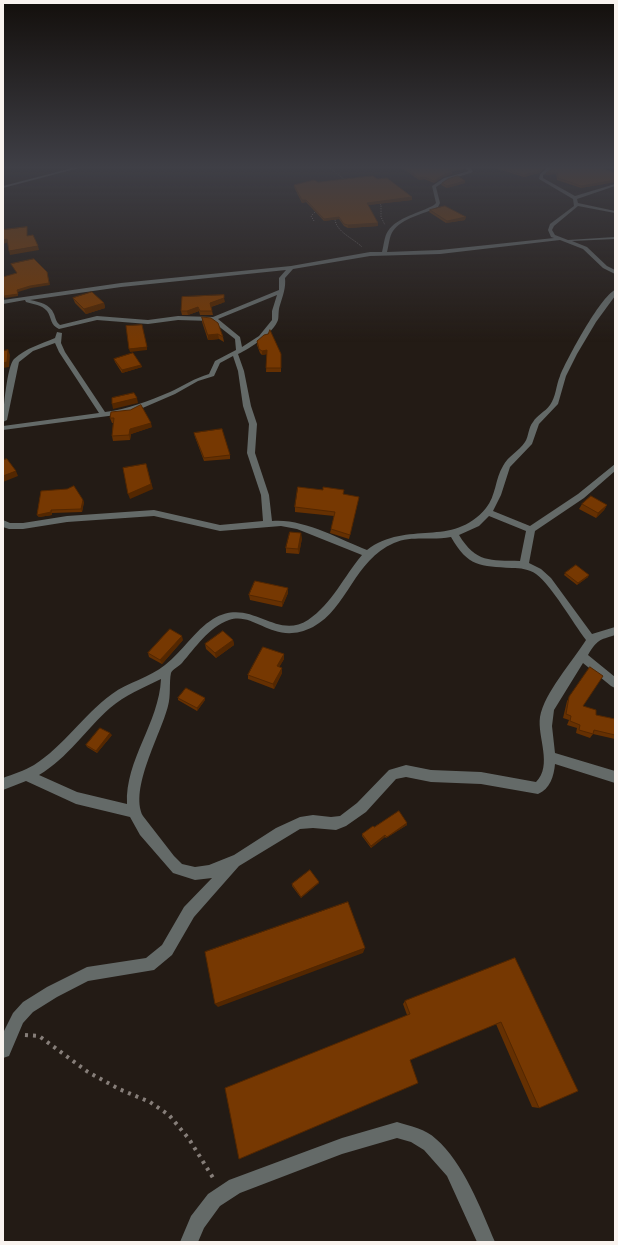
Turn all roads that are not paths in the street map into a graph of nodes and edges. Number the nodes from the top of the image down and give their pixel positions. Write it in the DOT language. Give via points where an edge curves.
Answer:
graph roads {
  1 [pos="397,226"];
  2 [pos="552,226"];
  3 [pos="615,238"];
  4 [pos="561,240"];
  5 [pos="384,253"];
  6 [pos="291,268"];
  7 [pos="612,272"];
  8 [pos="615,277"];
  9 [pos="281,291"];
  10 [pos="615,292"];
  11 [pos="22,300"];
  12 [pos="3,302"];
  13 [pos="214,319"];
  14 [pos="59,327"];
  15 [pos="58,339"];
  16 [pos="237,352"];
  17 [pos="12,383"];
  18 [pos="3,384"];
  19 [pos="103,414"];
  20 [pos="3,420"];
  21 [pos="3,428"];
  22 [pos="615,467"];
  23 [pos="488,512"];
  24 [pos="3,523"];
  25 [pos="268,523"];
  26 [pos="531,530"];
  27 [pos="454,535"];
  28 [pos="368,554"];
  29 [pos="524,565"];
  30 [pos="615,631"];
  31 [pos="591,640"];
  32 [pos="582,656"];
  33 [pos="166,670"];
  34 [pos="615,683"];
  35 [pos="549,757"];
  36 [pos="27,775"];
  37 [pos="615,777"];
  38 [pos="3,784"];
  39 [pos="134,812"];
  40 [pos="239,859"];
  41 [pos="4,1047"];
  42 [pos="189,1242"];
  43 [pos="486,1242"];
  1 -- 5 [label="street" via="391,231"];
  2 -- 4 [label="street" via="551,234"];
  3 -- 4 [label="street"];
  4 -- 5 [label="street" via="440,252"];
  4 -- 7 [label="street" via="585,248"];
  5 -- 6 [label="street"];
  6 -- 9 [label="street" via="282,278"];
  6 -- 11 [label="street" via="121,285"];
  7 -- 8 [label="street"];
  9 -- 13 [label="street"];
  9 -- 16 [label="street" via="273,322 257,341"];
  10 -- 23 [label="street" via="575,351 562,379 555,403 535,425 530,441 507,466"];
  11 -- 12 [label="street"];
  11 -- 14 [label="street" via="46,306"];
  13 -- 14 [label="street" via="178,318 148,322 97,318"];
  13 -- 16 [label="street" via="238,338"];
  14 -- 15 [label="street"];
  15 -- 17 [label="street" via="19,358"];
  15 -- 19 [label="street" via="62,352"];
  16 -- 19 [label="street" via="217,362 212,375 133,410"];
  16 -- 25 [label="street" via="253,424 251,453 265,494"];
  17 -- 18 [label="street"];
  17 -- 20 [label="street"];
  19 -- 21 [label="street"];
  22 -- 26 [label="street" via="581,496"];
  23 -- 26 [label="street"];
  23 -- 27 [label="street" via="468,529"];
  24 -- 25 [label="street" via="9,526 23,526 67,519 154,513 220,528"];
  25 -- 28 [label="street" via="299,526"];
  26 -- 29 [label="street"];
  27 -- 28 [label="street" via="394,539"];
  27 -- 29 [label="street" via="463,550 486,563"];
  28 -- 33 [label="street" via="327,608 306,625 286,630 245,616 227,616 207,629"];
  29 -- 31 [label="street" via="538,571 548,580"];
  30 -- 31 [label="street"];
  31 -- 32 [label="street"];
  32 -- 34 [label="street"];
  32 -- 35 [label="street" via="547,711"];
  33 -- 36 [label="street" via="118,695 52,759"];
  33 -- 39 [label="street" via="166,694 134,788"];
  35 -- 37 [label="street"];
  35 -- 40 [label="street" via="544,784 538,788 481,778 431,776 400,771 393,774 342,822 302,822"];
  36 -- 38 [label="street"];
  36 -- 39 [label="street" via="76,798"];
  39 -- 40 [label="street" via="148,834 180,869 192,873 209,872"];
  40 -- 41 [label="street" via="189,912 167,950 159,958 150,965 87,974 70,981 28,1007 18,1018"];
  42 -- 43 [label="street" via="197,1222 222,1194 235,1186 342,1146 398,1130 430,1144 453,1170"];
}
